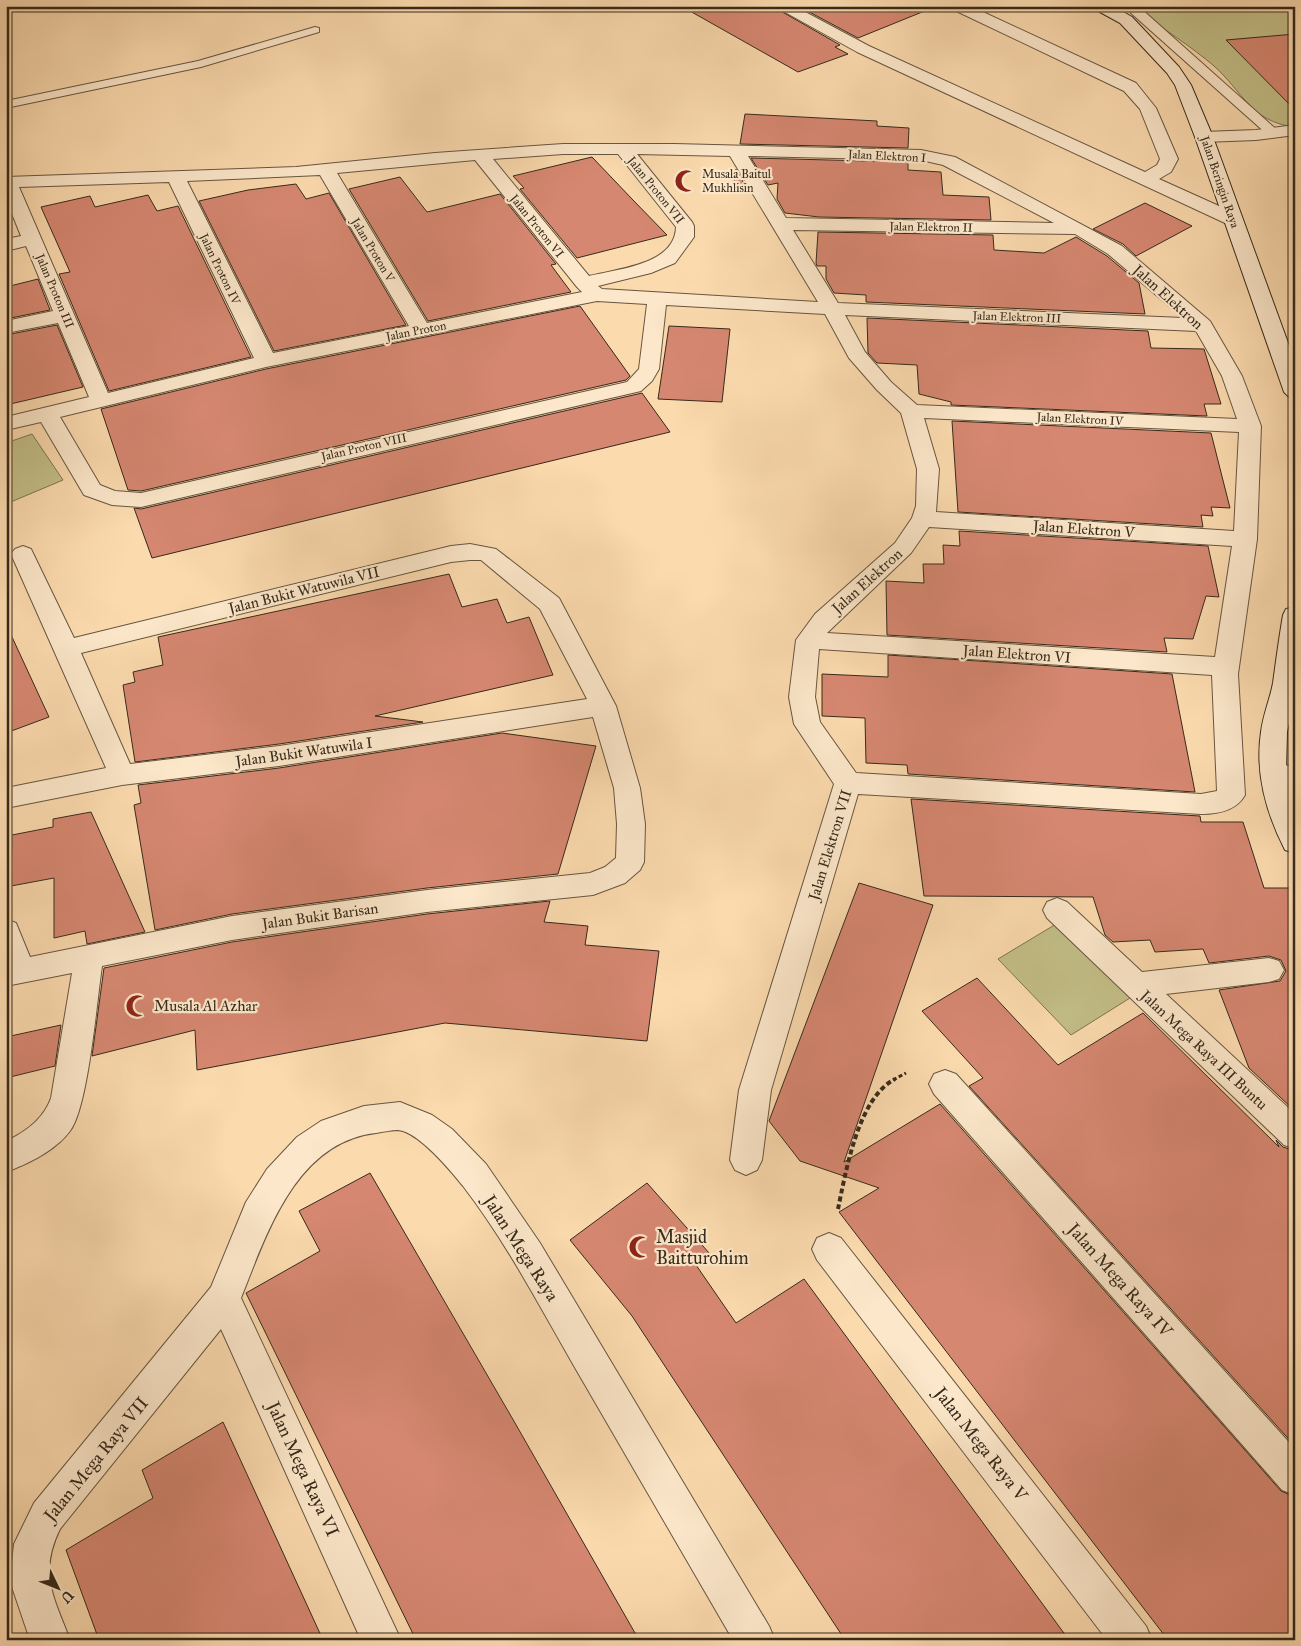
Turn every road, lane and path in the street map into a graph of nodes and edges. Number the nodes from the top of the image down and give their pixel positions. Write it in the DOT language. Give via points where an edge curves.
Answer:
graph roads {
  1 [pos="782,6"];
  2 [pos="957,6"];
  3 [pos="1097,6"];
  4 [pos="1132,6"];
  5 [pos="315,30"];
  6 [pos="6,105"];
  7 [pos="1295,130"];
  8 [pos="1273,133"];
  9 [pos="1204,137"];
  10 [pos="623,149"];
  11 [pos="736,151"];
  12 [pos="480,155"];
  13 [pos="325,169"];
  14 [pos="175,176"];
  15 [pos="1145,179"];
  16 [pos="7,182"];
  17 [pos="1232,219"];
  18 [pos="781,224"];
  19 [pos="1081,230"];
  20 [pos="32,239"];
  21 [pos="6,245"];
  22 [pos="591,289"];
  23 [pos="657,300"];
  24 [pos="822,309"];
  25 [pos="64,315"];
  26 [pos="1203,325"];
  27 [pos="6,327"];
  28 [pos="421,330"];
  29 [pos="266,361"];
  30 [pos="1295,392"];
  31 [pos="101,401"];
  32 [pos="911,411"];
  33 [pos="47,413"];
  34 [pos="6,424"];
  35 [pos="1250,426"];
  36 [pos="923,519"];
  37 [pos="1245,539"];
  38 [pos="23,554"];
  39 [pos="1295,615"];
  40 [pos="808,640"];
  41 [pos="66,648"];
  42 [pos="1226,667"];
  43 [pos="603,706"];
  44 [pos="122,775"];
  45 [pos="1284,775"];
  46 [pos="848,783"];
  47 [pos="6,798"];
  48 [pos="1201,804"];
  49 [pos="1295,842"];
  50 [pos="630,862"];
  51 [pos="1057,910"];
  52 [pos="6,931"];
  53 [pos="89,957"];
  54 [pos="1269,970"];
  55 [pos="13,972"];
  56 [pos="1136,985"];
  57 [pos="946,1084"];
  58 [pos="1295,1135"];
  59 [pos="6,1157"];
  60 [pos="746,1160"];
  61 [pos="829,1249"];
  62 [pos="224,1298"];
  63 [pos="1295,1477"];
  64 [pos="50,1640"];
  65 [pos="381,1640"];
  66 [pos="754,1640"];
  67 [pos="1132,1640"];
  1 -- 15 [label="street" via="863,49"];
  2 -- 15 [label="street" via="1130,87 1148,108 1169,159 1166,168"];
  3 -- 9 [label="street, Jalan Beringin Raya" via="1126,20 1172,70 1183,85"];
  4 -- 8 [label="lane"];
  5 -- 6 [label="lane" via="225,58 137,80"];
  7 -- 8 [label="street"];
  8 -- 9 [label="street"];
  9 -- 17 [label="street, Jalan Beringin Raya"];
  10 -- 11 [label="street"];
  10 -- 12 [label="street"];
  10 -- 22 [label="street, Jalan Proton VII" via="685,226 686,237 668,259"];
  11 -- 18 [label="street"];
  11 -- 19 [label="street, Jalan Elektron I" via="920,155 949,161"];
  12 -- 13 [label="street"];
  12 -- 22 [label="street, Jalan Proton VI"];
  13 -- 14 [label="street"];
  13 -- 28 [label="street, Jalan Proton V"];
  14 -- 16 [label="street"];
  14 -- 29 [label="street, Jalan Proton IV"];
  15 -- 17 [label="street"];
  16 -- 20 [label="street, Jalan Proton III"];
  17 -- 30 [label="street, Jalan Beringin Raya"];
  18 -- 19 [label="street, Jalan Elektron II"];
  18 -- 24 [label="street"];
  19 -- 26 [label="street, Jalan Elektron" via="1115,250"];
  20 -- 21 [label="street"];
  20 -- 25 [label="street, Jalan Proton III"];
  22 -- 23 [label="street, Jalan Proton"];
  22 -- 28 [label="street, Jalan Proton"];
  23 -- 24 [label="street, Jalan Proton"];
  23 -- 33 [label="street, Jalan Proton VIII" via="649,369 634,387 141,500 112,498 92,490"];
  24 -- 26 [label="street, Jalan Elektron III"];
  24 -- 32 [label="street" via="856,354"];
  25 -- 27 [label="street"];
  25 -- 31 [label="street, Jalan Proton III"];
  26 -- 35 [label="street, Jalan Elektron" via="1232,376"];
  28 -- 29 [label="street, Jalan Proton"];
  29 -- 31 [label="street, Jalan Proton"];
  31 -- 33 [label="street, Jalan Proton"];
  32 -- 35 [label="street, Jalan Elektron IV"];
  32 -- 36 [label="street, Jalan Elektron" via="928,469 927,506"];
  33 -- 34 [label="street, Jalan Proton"];
  35 -- 37 [label="street, Jalan Elektron"];
  36 -- 37 [label="street, Jalan Elektron V"];
  36 -- 40 [label="street, Jalan Elektron" via="903,548 824,620"];
  37 -- 42 [label="street, Jalan Elektron"];
  38 -- 41 [label="street"];
  39 -- 45 [label="street" via="1285,686 1274,732"];
  40 -- 42 [label="street, Jalan Elektron VI"];
  40 -- 46 [label="street" via="802,697 807,724"];
  41 -- 43 [label="street, Jalan Bukit Watuwila VII" via="472,551 488,554 550,604"];
  41 -- 44 [label="street"];
  42 -- 48 [label="street, Jalan Elektron" via="1230,795 1225,801"];
  43 -- 44 [label="street, Jalan Bukit Watuwila I" via="279,756"];
  43 -- 50 [label="street, Jalan Bukit Watuwila VII" via="627,788 631,824"];
  44 -- 47 [label="street, Jalan Bukit Watuwila I"];
  45 -- 49 [label="street" via="1279,804"];
  46 -- 48 [label="street, Jalan Elektron VII"];
  46 -- 60 [label="street, Jalan Elektron VII" via="755,1090"];
  50 -- 53 [label="street, Jalan Bukit Barisan" via="615,875 593,884 427,901 232,928"];
  51 -- 56 [label="street, Jalan Mega Raya III Buntu"];
  52 -- 55 [label="street"];
  53 -- 55 [label="street, Jalan Bukit Barisan"];
  53 -- 59 [label="street" via="67,1098 59,1121 29,1146"];
  54 -- 56 [label="street, Jalan Mega Raya III Buntu"];
  56 -- 58 [label="street, Jalan Mega Raya III Buntu"];
  57 -- 61 [label="path" via="907,1072 885,1084 864,1118 846,1170"];
  57 -- 63 [label="street, Jalan Mega Raya IV"];
  61 -- 67 [label="street, Jalan Mega Raya V"];
  62 -- 64 [label="street, Jalan Mega Raya VII" via="47,1516 33,1544 29,1581"];
  62 -- 65 [label="street, Jalan Mega Raya VI"];
  62 -- 66 [label="street, Jalan Mega Raya" via="258,1213 279,1180 308,1147 332,1131 364,1120 400,1116 421,1125 441,1139 474,1175 528,1254"];
}
